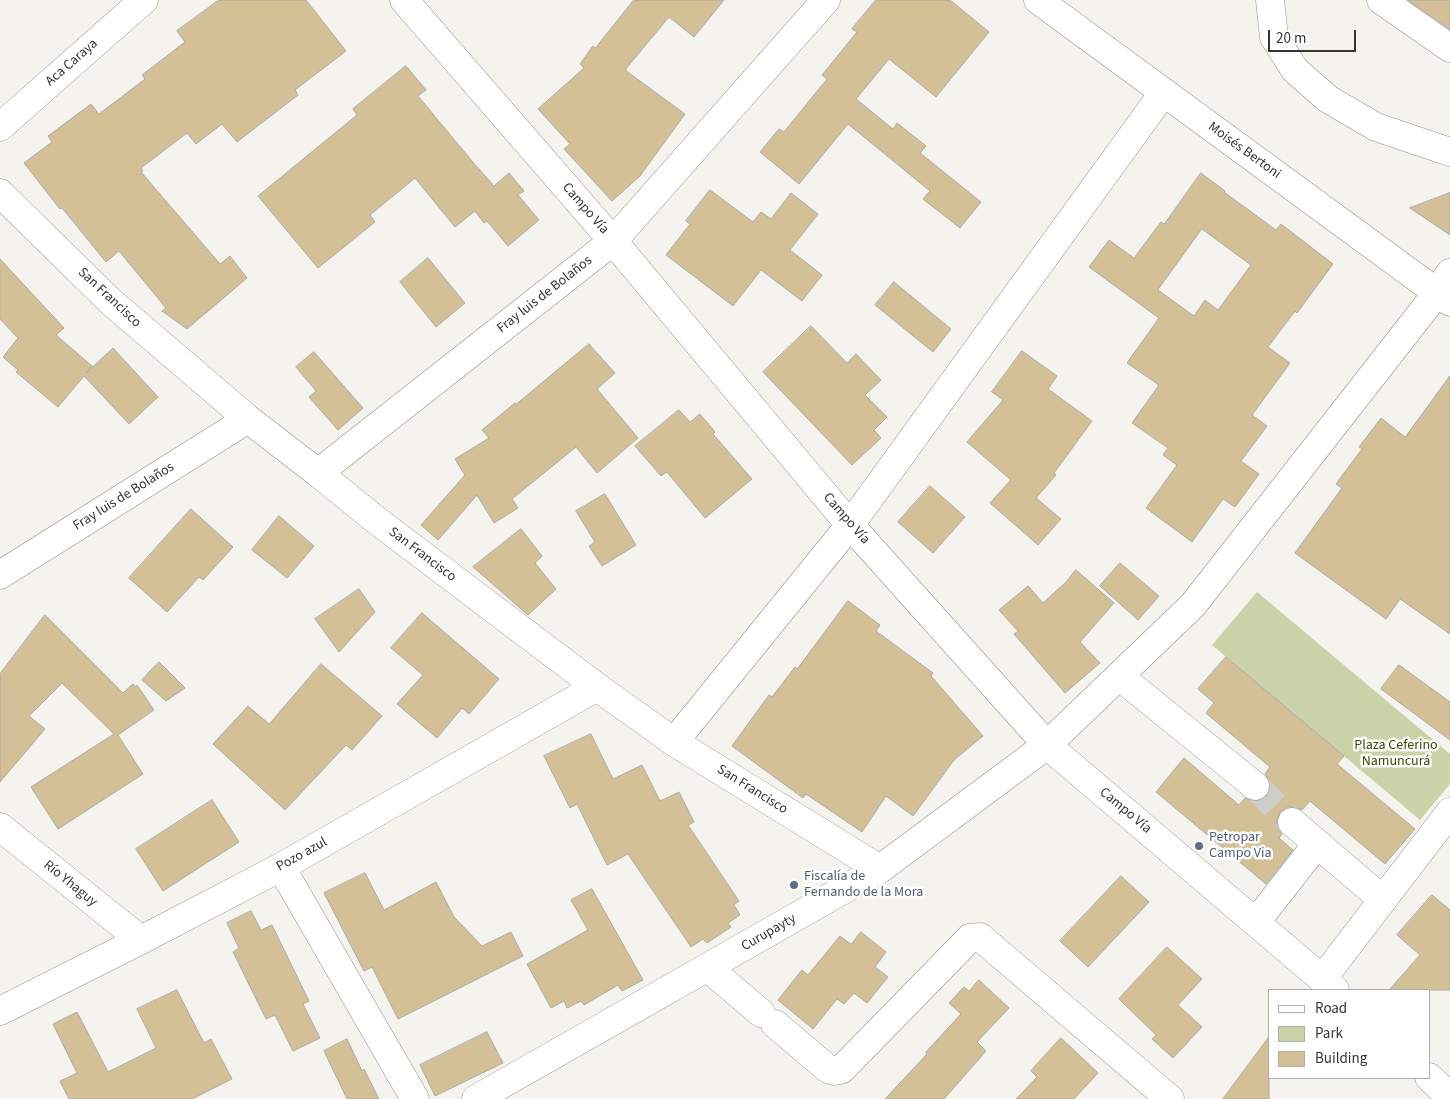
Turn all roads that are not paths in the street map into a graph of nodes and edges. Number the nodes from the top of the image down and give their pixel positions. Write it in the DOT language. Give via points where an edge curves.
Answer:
graph roads {
  1 [pos="144,0"];
  2 [pos="404,0"];
  3 [pos="826,0"];
  4 [pos="1038,0"];
  5 [pos="1270,0"];
  6 [pos="1381,0"];
  7 [pos="1450,48"];
  8 [pos="1164,92"];
  9 [pos="0,127"];
  10 [pos="1450,152"];
  11 [pos="0,194"];
  12 [pos="613,242"];
  13 [pos="1446,289"];
  14 [pos="248,420"];
  15 [pos="318,473"];
  16 [pos="850,525"];
  17 [pos="0,575"];
  18 [pos="1119,676"];
  19 [pos="597,687"];
  20 [pos="674,742"];
  21 [pos="1047,745"];
  22 [pos="1255,786"];
  23 [pos="1450,812"];
  24 [pos="1292,822"];
  25 [pos="0,827"];
  26 [pos="1317,844"];
  27 [pos="281,867"];
  28 [pos="880,869"];
  29 [pos="1383,900"];
  30 [pos="1256,922"];
  31 [pos="141,940"];
  32 [pos="708,968"];
  33 [pos="1329,984"];
  34 [pos="0,1011"];
  35 [pos="1430,1079"];
  36 [pos="1450,1097"];
  37 [pos="482,1098"];
  38 [pos="415,1099"];
  39 [pos="1170,1099"];
  1 -- 9 [label="street, Aca Caraya"];
  2 -- 12 [label="street, Campo Vía"];
  3 -- 12 [label="street, Fray luis de Bolaños"];
  4 -- 8 [label="street, Moisés Bertoni"];
  5 -- 10 [label="street" via="1274,37 1294,70 1328,99 1376,127"];
  6 -- 7 [label="street"];
  8 -- 13 [label="street, Moisés Bertoni"];
  8 -- 16 [label="street"];
  11 -- 14 [label="street, San Francisco" via="110,301"];
  12 -- 15 [label="street, Fray luis de Bolaños"];
  12 -- 16 [label="street, Campo Vía"];
  13 -- 18 [label="street, Curupayty" via="1192,605"];
  14 -- 15 [label="street, San Francisco"];
  14 -- 17 [label="street, Fray luis de Bolaños"];
  15 -- 19 [label="street, San Francisco"];
  16 -- 20 [label="street"];
  16 -- 21 [label="street, Campo Vía"];
  18 -- 21 [label="street, Curupayty"];
  18 -- 22 [label="street"];
  19 -- 20 [label="street, San Francisco"];
  19 -- 27 [label="street, Pozo azul"];
  20 -- 28 [label="street, San Francisco"];
  21 -- 28 [label="street, Curupayty"];
  21 -- 30 [label="street, Campo Vía"];
  23 -- 29 [label="street"];
  24 -- 26 [label="street"];
  25 -- 31 [label="street, Río Yhaguy"];
  26 -- 29 [label="street"];
  26 -- 30 [label="street"];
  27 -- 31 [label="street, Pozo azul"];
  27 -- 38 [label="street"];
  28 -- 32 [label="street, Curupayty"];
  29 -- 33 [label="street"];
  30 -- 33 [label="street, Campo Vía"];
  31 -- 34 [label="street, Pozo azul"];
  32 -- 37 [label="street, Curupayty"];
  32 -- 39 [label="street" via="834,1071 841,1070 970,938 980,937"];
  35 -- 36 [label="street"];
}
